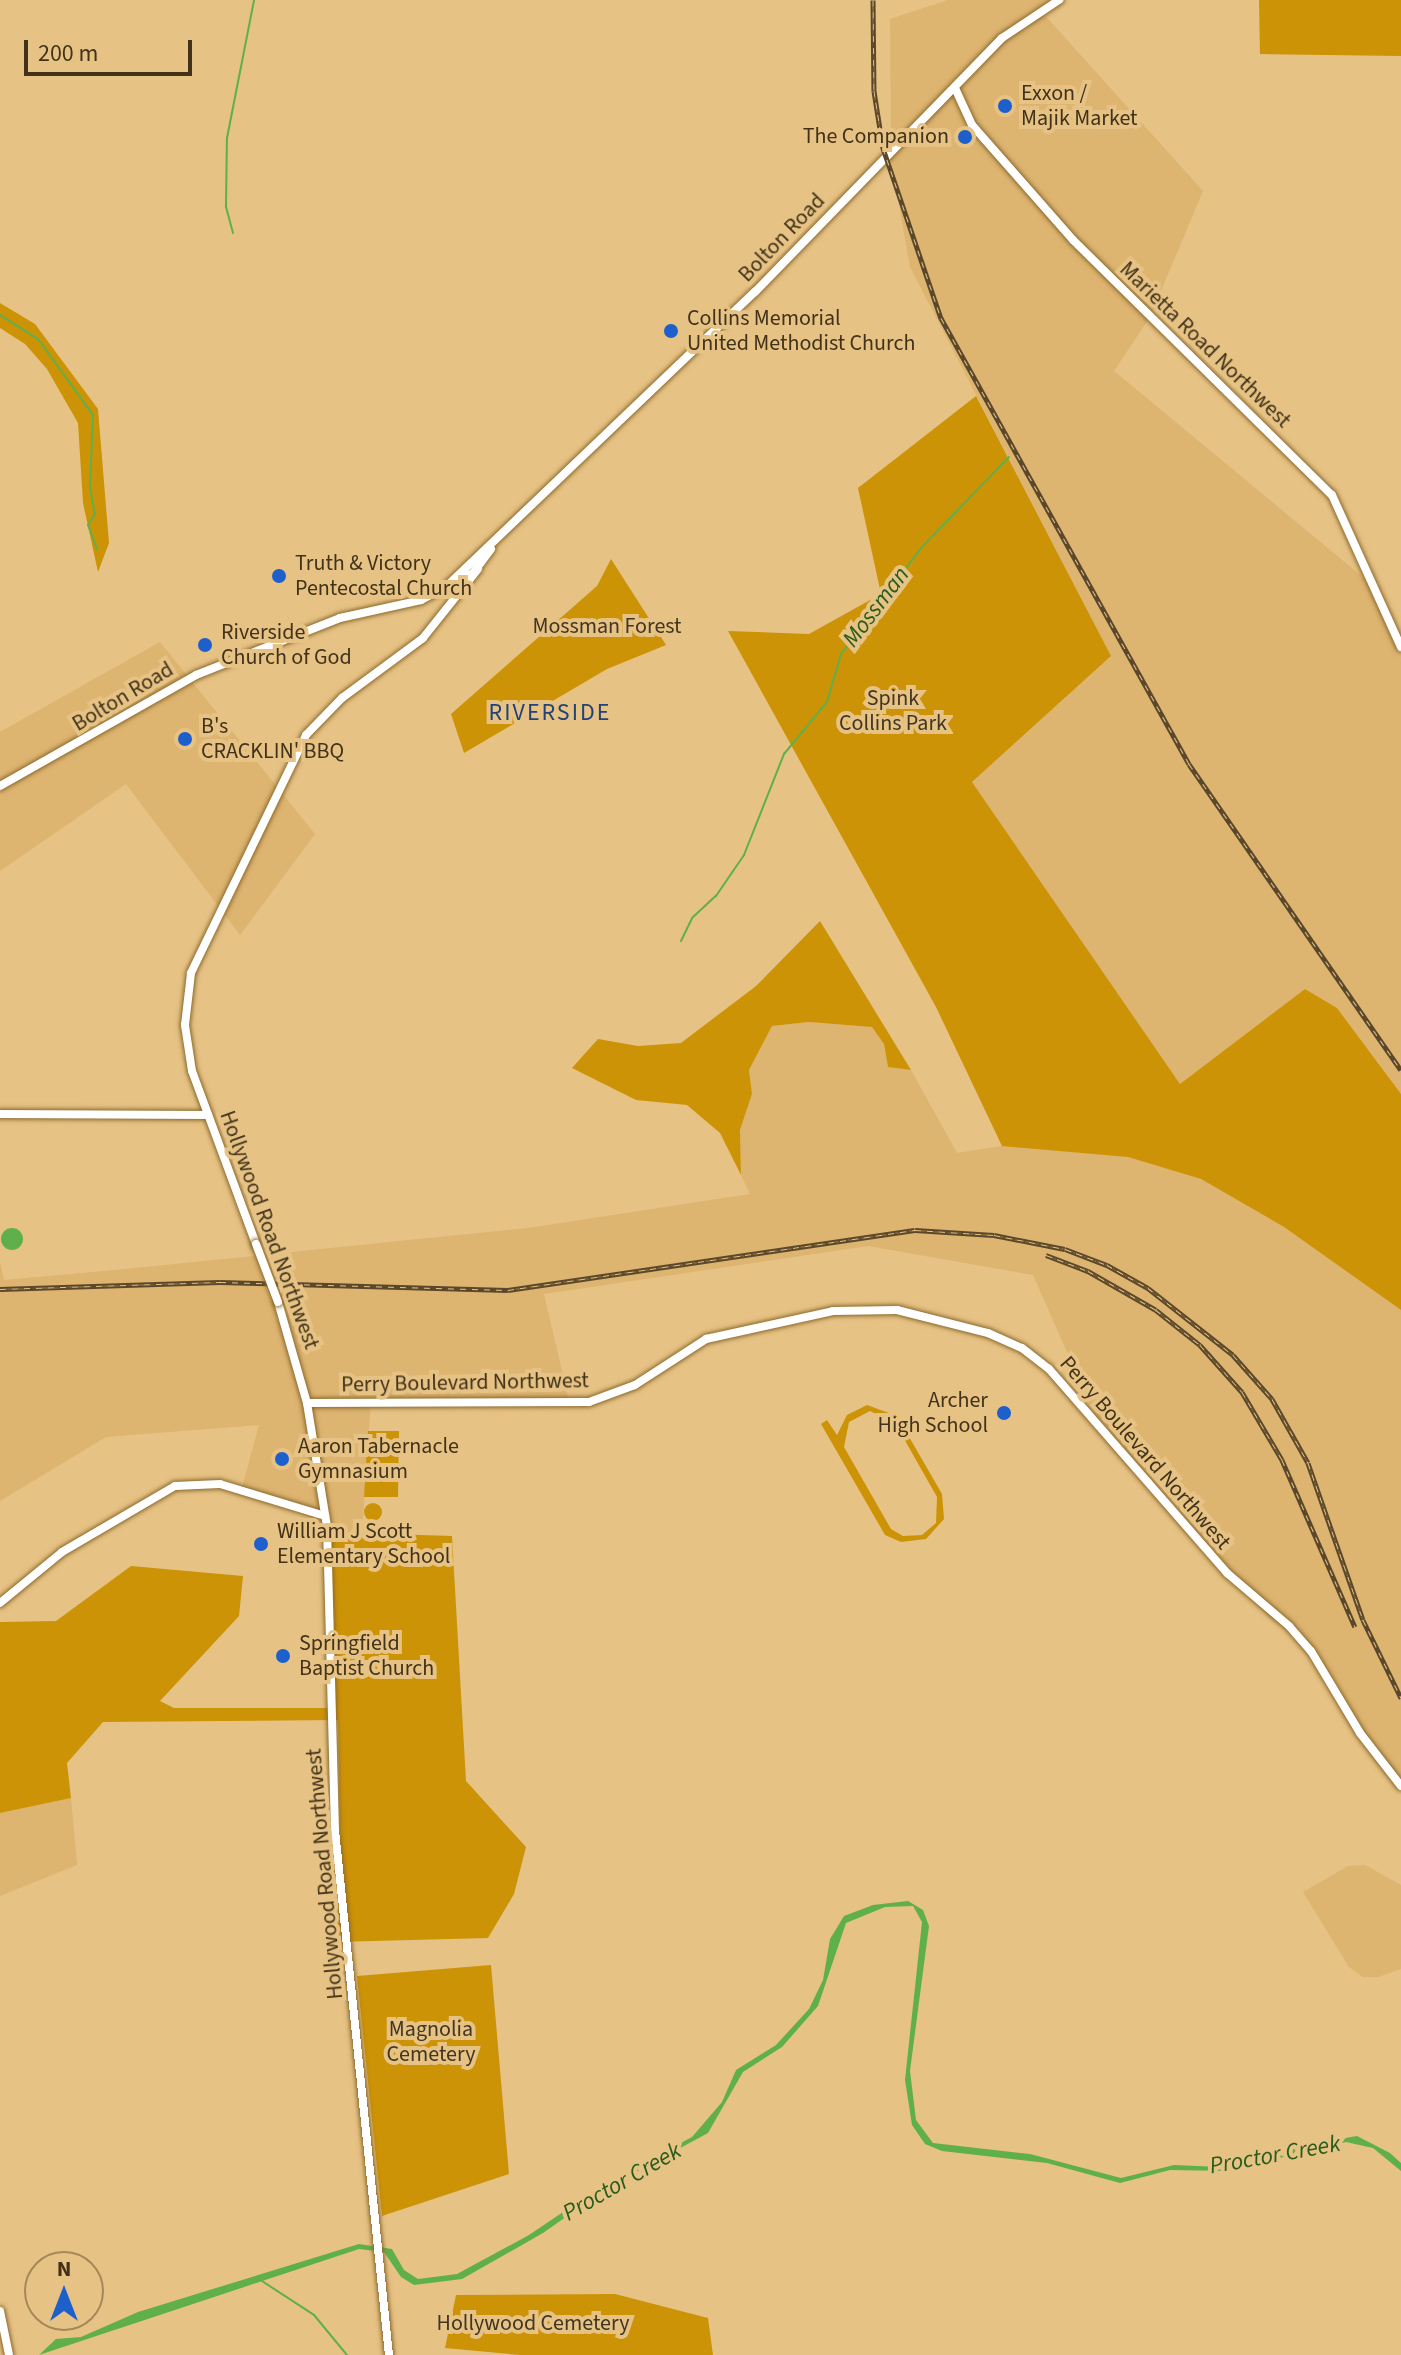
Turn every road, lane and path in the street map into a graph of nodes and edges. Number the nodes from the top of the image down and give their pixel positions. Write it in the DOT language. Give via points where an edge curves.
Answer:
graph roads {
  1 [pos="1059,0"];
  2 [pos="955,88"];
  3 [pos="498,538"];
  4 [pos="486,549"];
  5 [pos="478,569"];
  6 [pos="467,577"];
  7 [pos="449,584"];
  8 [pos="460,593"];
  9 [pos="1401,647"];
  10 [pos="0,786"];
  11 [pos="0,1114"];
  12 [pos="208,1115"];
  13 [pos="307,1403"];
  14 [pos="325,1516"];
  15 [pos="0,1603"];
  16 [pos="1401,1786"];
  17 [pos="0,2311"];
  18 [pos="9,2355"];
  19 [pos="389,2355"];
  1 -- 2 [label="street, Bolton Road" via="1002,38"];
  2 -- 3 [label="street, Bolton Road" via="755,292"];
  2 -- 9 [label="street, Marietta Road Northwest" via="972,125 1073,240 1332,495"];
  3 -- 4 [label="street, Bolton Road"];
  3 -- 5 [label="street, Bolton Road"];
  4 -- 6 [label="street, Hollywood Road Northwest"];
  4 -- 7 [label="street, Bolton Road"];
  5 -- 6 [label="street, Bolton Road"];
  5 -- 8 [label="street, Hollywood Road Northwest"];
  6 -- 7 [label="street, Bolton Road"];
  6 -- 8 [label="street, Hollywood Road Northwest"];
  7 -- 10 [label="street, Bolton Road" via="416,602 340,618 196,675"];
  8 -- 12 [label="street, Hollywood Road Northwest" via="423,638 342,698 306,735 215,916 191,973 185,1006 192,1071"];
  11 -- 12 [label="street"];
  12 -- 13 [label="street, Hollywood Road Northwest, bridge" via="278,1302"];
  13 -- 14 [label="street, Hollywood Road Northwest"];
  13 -- 16 [label="street, Perry Boulevard Northwest" via="589,1402 635,1385 706,1339 833,1311 897,1310 988,1333 1022,1348 1049,1369 1227,1573 1289,1626"];
  14 -- 15 [label="street" via="220,1484 175,1486 62,1552"];
  14 -- 19 [label="street, Hollywood Road Northwest" via="332,1796"];
  17 -- 18 [label="street"];
}
